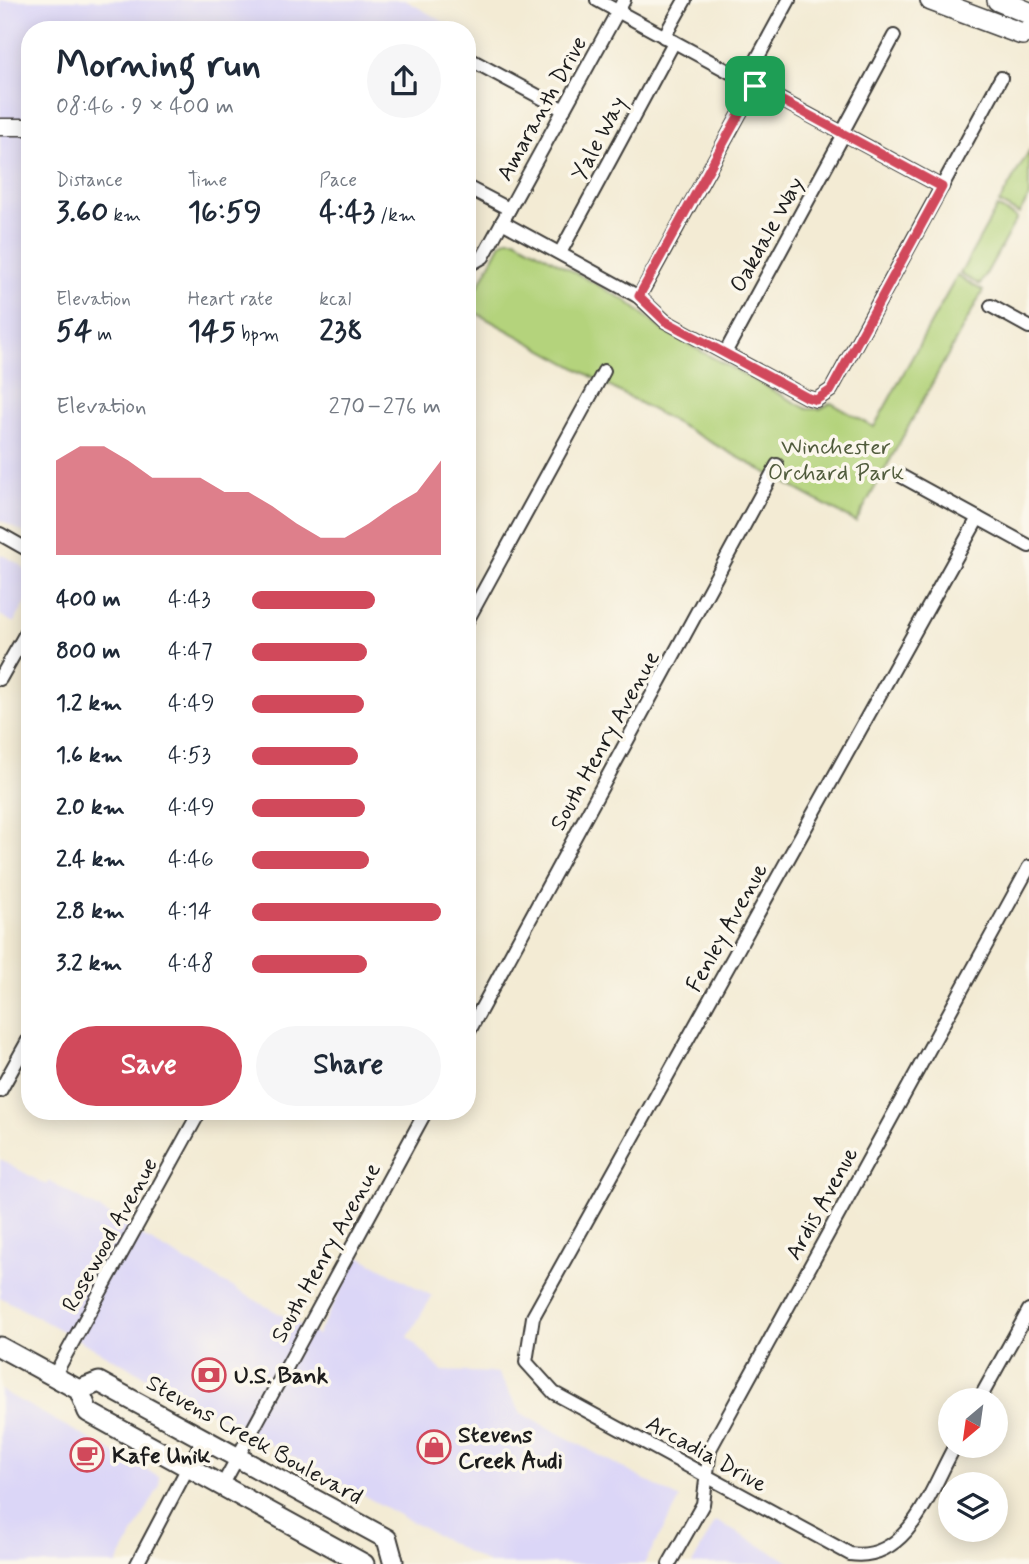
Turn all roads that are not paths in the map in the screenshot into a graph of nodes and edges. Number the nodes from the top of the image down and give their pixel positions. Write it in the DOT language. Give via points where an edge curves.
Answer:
graph roads {
  1 [pos="597,0"];
  2 [pos="685,0"];
  3 [pos="789,0"];
  4 [pos="931,0"];
  5 [pos="998,0"];
  6 [pos="621,6"];
  7 [pos="1029,13"];
  8 [pos="1029,31"];
  9 [pos="894,36"];
  10 [pos="669,40"];
  11 [pos="476,63"];
  12 [pos="1001,78"];
  13 [pos="750,83"];
  14 [pos="564,110"];
  15 [pos="0,127"];
  16 [pos="21,127"];
  17 [pos="843,134"];
  18 [pos="942,187"];
  19 [pos="476,192"];
  20 [pos="509,209"];
  21 [pos="502,222"];
  22 [pos="560,253"];
  23 [pos="476,261"];
  24 [pos="639,296"];
  25 [pos="991,306"];
  26 [pos="1029,327"];
  27 [pos="725,353"];
  28 [pos="604,371"];
  29 [pos="777,465"];
  30 [pos="901,475"];
  31 [pos="978,518"];
  32 [pos="0,534"];
  33 [pos="21,546"];
  34 [pos="1029,546"];
  35 [pos="476,605"];
  36 [pos="21,642"];
  37 [pos="0,679"];
  38 [pos="1029,867"];
  39 [pos="1025,884"];
  40 [pos="476,1018"];
  41 [pos="21,1053"];
  42 [pos="0,1091"];
  43 [pos="196,1120"];
  44 [pos="421,1120"];
  45 [pos="1029,1310"];
  46 [pos="0,1347"];
  47 [pos="526,1362"];
  48 [pos="54,1376"];
  49 [pos="986,1388"];
  50 [pos="79,1390"];
  51 [pos="203,1439"];
  52 [pos="237,1458"];
  53 [pos="948,1458"];
  54 [pos="188,1467"];
  55 [pos="707,1478"];
  56 [pos="222,1486"];
  57 [pos="391,1563"];
  58 [pos="136,1564"];
  59 [pos="365,1564"];
  60 [pos="669,1564"];
  1 -- 6 [label="street"];
  2 -- 10 [label="street, Yale Way"];
  3 -- 13 [label="street"];
  4 -- 8 [label="highway" via="1022,34"];
  5 -- 7 [label="highway"];
  6 -- 10 [label="street"];
  6 -- 14 [label="street, Amaranth Drive"];
  9 -- 17 [label="street, Oakdale Way"];
  10 -- 13 [label="street"];
  10 -- 22 [label="street, Yale Way"];
  11 -- 14 [label="street"];
  12 -- 18 [label="street"];
  13 -- 17 [label="street"];
  13 -- 24 [label="street"];
  14 -- 20 [label="street, Amaranth Drive"];
  15 -- 16 [label="street"];
  17 -- 18 [label="street"];
  17 -- 27 [label="street, Oakdale Way"];
  18 -- 27 [label="street" via="826,396 806,397"];
  19 -- 20 [label="street"];
  20 -- 21 [label="street, Amaranth Drive"];
  21 -- 22 [label="street"];
  21 -- 23 [label="street, Amaranth Drive" via="483,257"];
  22 -- 24 [label="street"];
  24 -- 27 [label="street" via="665,321"];
  25 -- 26 [label="street"];
  28 -- 35 [label="street"];
  29 -- 40 [label="street, South Henry Avenue"];
  30 -- 31 [label="street"];
  31 -- 34 [label="street"];
  31 -- 47 [label="street, Fenley Avenue" via="533,1317"];
  32 -- 33 [label="street"];
  36 -- 37 [label="street"];
  38 -- 39 [label="street, Ardis Avenue"];
  39 -- 55 [label="street, Ardis Avenue" via="710,1449"];
  41 -- 42 [label="street"];
  43 -- 48 [label="street, Rosewood Avenue"];
  44 -- 52 [label="street, South Henry Avenue"];
  45 -- 49 [label="street"];
  46 -- 48 [label="main road"];
  47 -- 55 [label="street, Arcadia Drive" via="554,1393"];
  48 -- 50 [label="main road"];
  50 -- 51 [label="main road, Stevens Creek Boulevard" via="99,1382"];
  50 -- 54 [label="main road" via="88,1412"];
  51 -- 52 [label="main road, Stevens Creek Boulevard"];
  51 -- 54 [label="street"];
  52 -- 56 [label="street, South Henry Avenue"];
  52 -- 57 [label="main road, Stevens Creek Boulevard" via="387,1539"];
  53 -- 55 [label="street, Arcadia Drive" via="904,1536 880,1553 860,1556 841,1551"];
  54 -- 56 [label="main road"];
  54 -- 58 [label="street"];
  55 -- 60 [label="street, Ardis Avenue" via="703,1504"];
  56 -- 59 [label="main road"];
}
